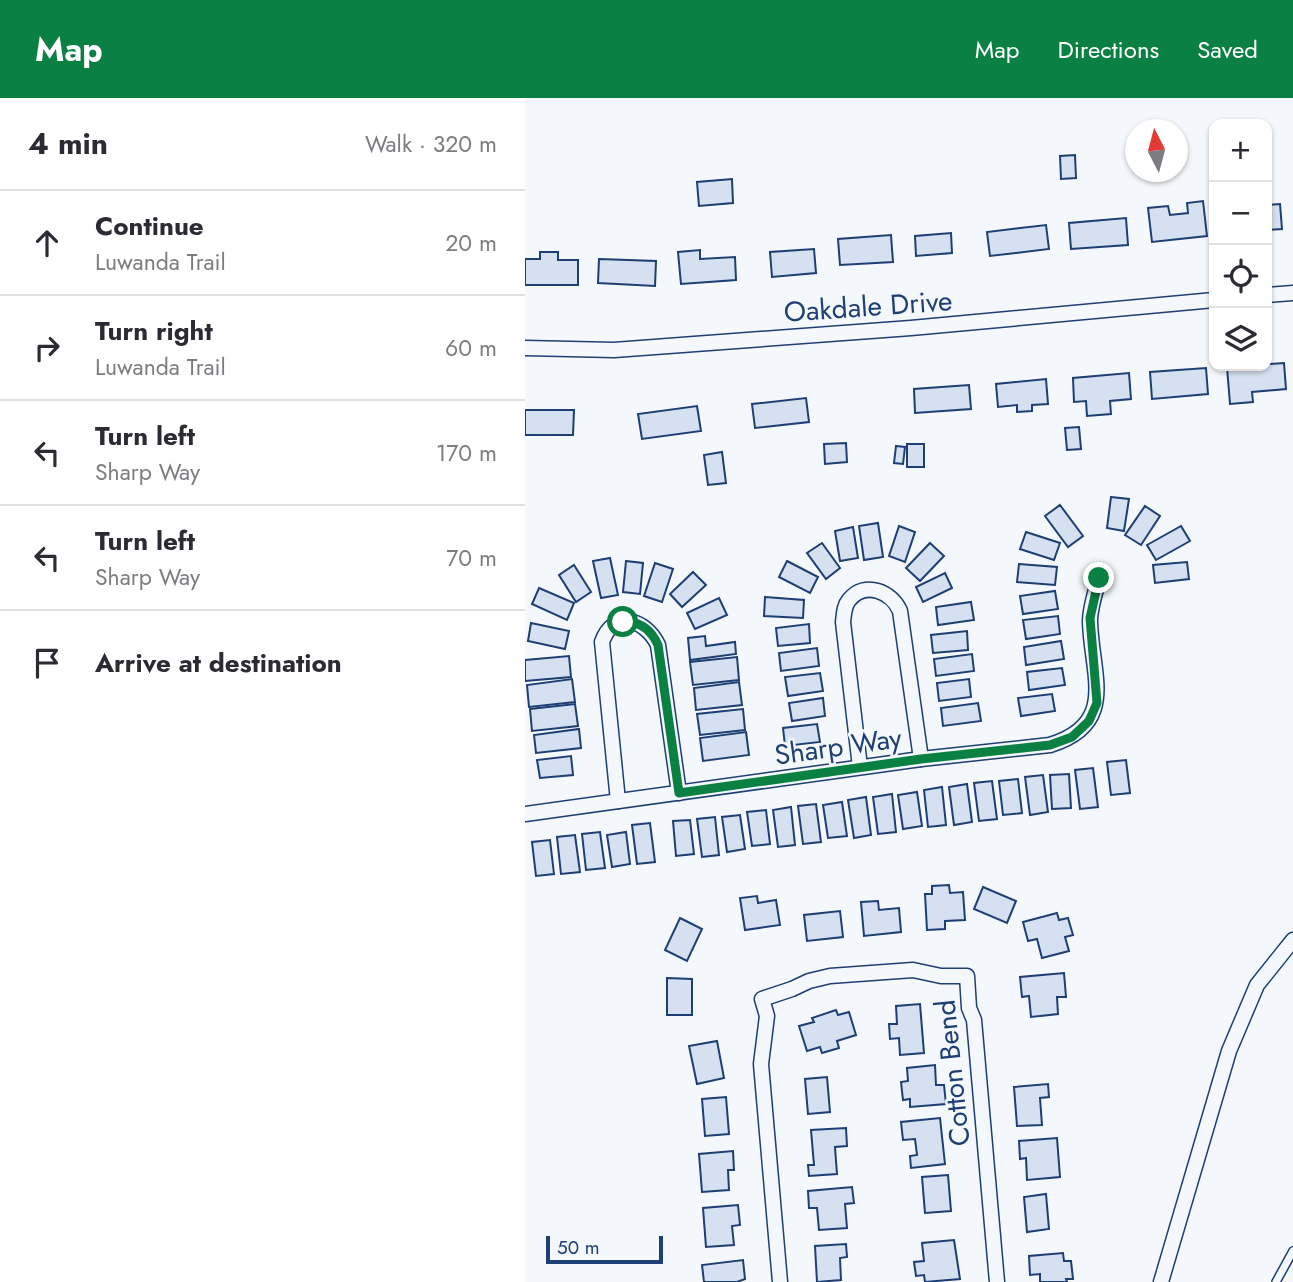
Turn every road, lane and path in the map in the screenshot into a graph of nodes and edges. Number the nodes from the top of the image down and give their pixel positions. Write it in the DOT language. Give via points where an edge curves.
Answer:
graph roads {
  1 [pos="1293,293"];
  2 [pos="1272,295"];
  3 [pos="1209,300"];
  4 [pos="525,348"];
  5 [pos="1099,578"];
  6 [pos="921,759"];
  7 [pos="860,767"];
  8 [pos="679,793"];
  9 [pos="618,801"];
  10 [pos="525,814"];
  11 [pos="1293,940"];
  12 [pos="1293,1251"];
  13 [pos="780,1282"];
  14 [pos="997,1282"];
  15 [pos="1161,1282"];
  16 [pos="1276,1282"];
  1 -- 2 [label="street"];
  3 -- 4 [label="street, Oakdale Drive" via="627,349"];
  5 -- 6 [label="street, Sharp Way" via="1090,618 1097,703 1081,730 1050,745"];
  6 -- 7 [label="street, Sharp Way"];
  6 -- 7 [label="street" via="900,611 884,592 866,590 846,604 843,622"];
  7 -- 8 [label="street, Sharp Way"];
  8 -- 9 [label="street, Sharp Way"];
  8 -- 9 [label="street" via="658,645 642,625 623,622 606,632 602,642"];
  9 -- 10 [label="street, Sharp Way"];
  11 -- 15 [label="street" via="1257,985 1230,1051"];
  12 -- 16 [label="lane"];
  13 -- 14 [label="street, Cotton Bend" via="761,1064 767,1016 762,999 830,976 913,970 967,976"];
}
